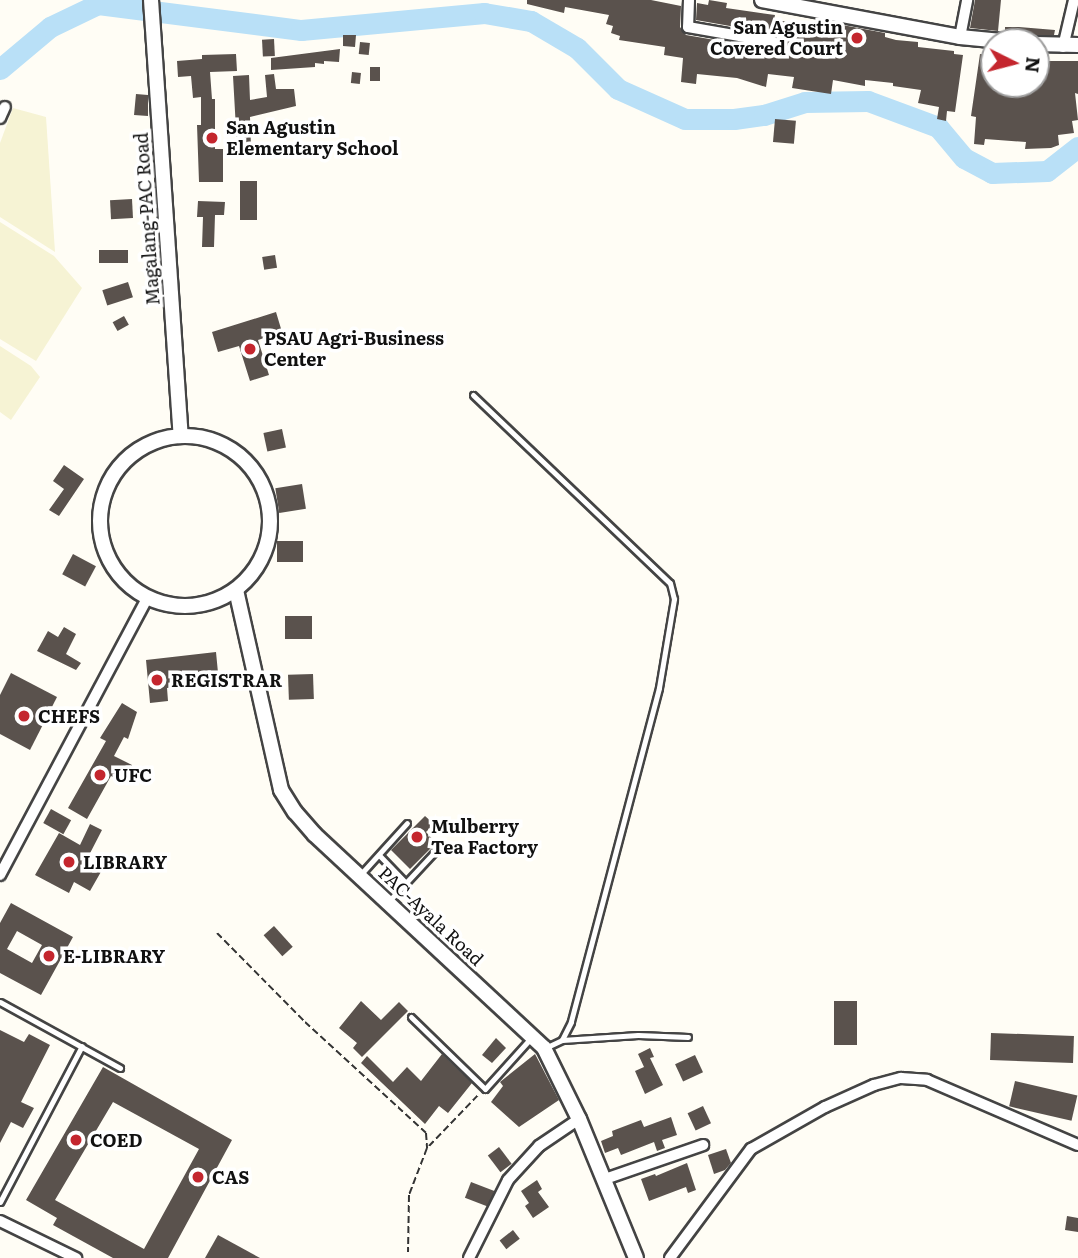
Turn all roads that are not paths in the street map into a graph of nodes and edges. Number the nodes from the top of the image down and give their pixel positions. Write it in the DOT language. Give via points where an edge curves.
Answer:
graph roads {
  1 [pos="152,0"];
  2 [pos="690,0"];
  3 [pos="765,0"];
  4 [pos="967,0"];
  5 [pos="1074,0"];
  6 [pos="960,37"];
  7 [pos="980,39"];
  8 [pos="774,42"];
  9 [pos="1078,45"];
  10 [pos="1050,46"];
  11 [pos="1063,47"];
  12 [pos="5,107"];
  13 [pos="0,118"];
  14 [pos="472,395"];
  15 [pos="181,436"];
  16 [pos="236,590"];
  17 [pos="147,598"];
  18 [pos="407,823"];
  19 [pos="441,845"];
  20 [pos="379,855"];
  21 [pos="0,875"];
  22 [pos="359,876"];
  23 [pos="405,882"];
  24 [pos="388,902"];
  25 [pos="0,1002"];
  26 [pos="411,1017"];
  27 [pos="534,1036"];
  28 [pos="688,1037"];
  29 [pos="562,1040"];
  30 [pos="82,1046"];
  31 [pos="544,1048"];
  32 [pos="120,1068"];
  33 [pos="579,1119"];
  34 [pos="1078,1139"];
  35 [pos="703,1145"];
  36 [pos="1078,1145"];
  37 [pos="605,1179"];
  38 [pos="0,1202"];
  39 [pos="0,1221"];
  40 [pos="76,1258"];
  41 [pos="469,1258"];
  42 [pos="636,1258"];
  43 [pos="670,1258"];
  1 -- 15 [label="street, Magalang-PAC Road"];
  2 -- 8 [label="street" via="688,27"];
  3 -- 6 [label="street"];
  4 -- 6 [label="street"];
  5 -- 11 [label="street"];
  6 -- 7 [label="street"];
  9 -- 11 [label="street"];
  10 -- 11 [label="street"];
  12 -- 13 [label="street"];
  14 -- 29 [label="lane" via="670,583 674,599 659,688 628,811 571,1022"];
  15 -- 16 [label="street" via="208,439 232,450 253,468 266,492 271,519 267,546 255,570"];
  15 -- 17 [label="street" via="154,442 130,456 112,478 102,504 101,532 108,559 125,582"];
  16 -- 17 [label="street" via="208,604 177,607"];
  16 -- 22 [label="street, PAC-Ayala Road" via="281,790 315,835"];
  17 -- 21 [label="street"];
  18 -- 20 [label="lane"];
  19 -- 23 [label="lane"];
  20 -- 22 [label="lane"];
  20 -- 23 [label="lane"];
  22 -- 24 [label="street, PAC-Ayala Road"];
  23 -- 24 [label="lane"];
  24 -- 27 [label="street, PAC-Ayala Road"];
  25 -- 30 [label="lane"];
  26 -- 27 [label="lane" via="485,1089"];
  27 -- 31 [label="street, PAC-Ayala Road"];
  28 -- 29 [label="lane"];
  29 -- 31 [label="lane"];
  30 -- 32 [label="lane"];
  30 -- 38 [label="lane"];
  31 -- 33 [label="street, PAC-Ayala Road"];
  33 -- 37 [label="street, PAC-Ayala Road"];
  33 -- 41 [label="street" via="539,1146 508,1180"];
  34 -- 36 [label="street"];
  35 -- 37 [label="street"];
  36 -- 43 [label="street" via="927,1080 901,1078 874,1085 751,1149"];
  37 -- 42 [label="street, PAC-Ayala Road"];
  39 -- 40 [label="street"];
}
